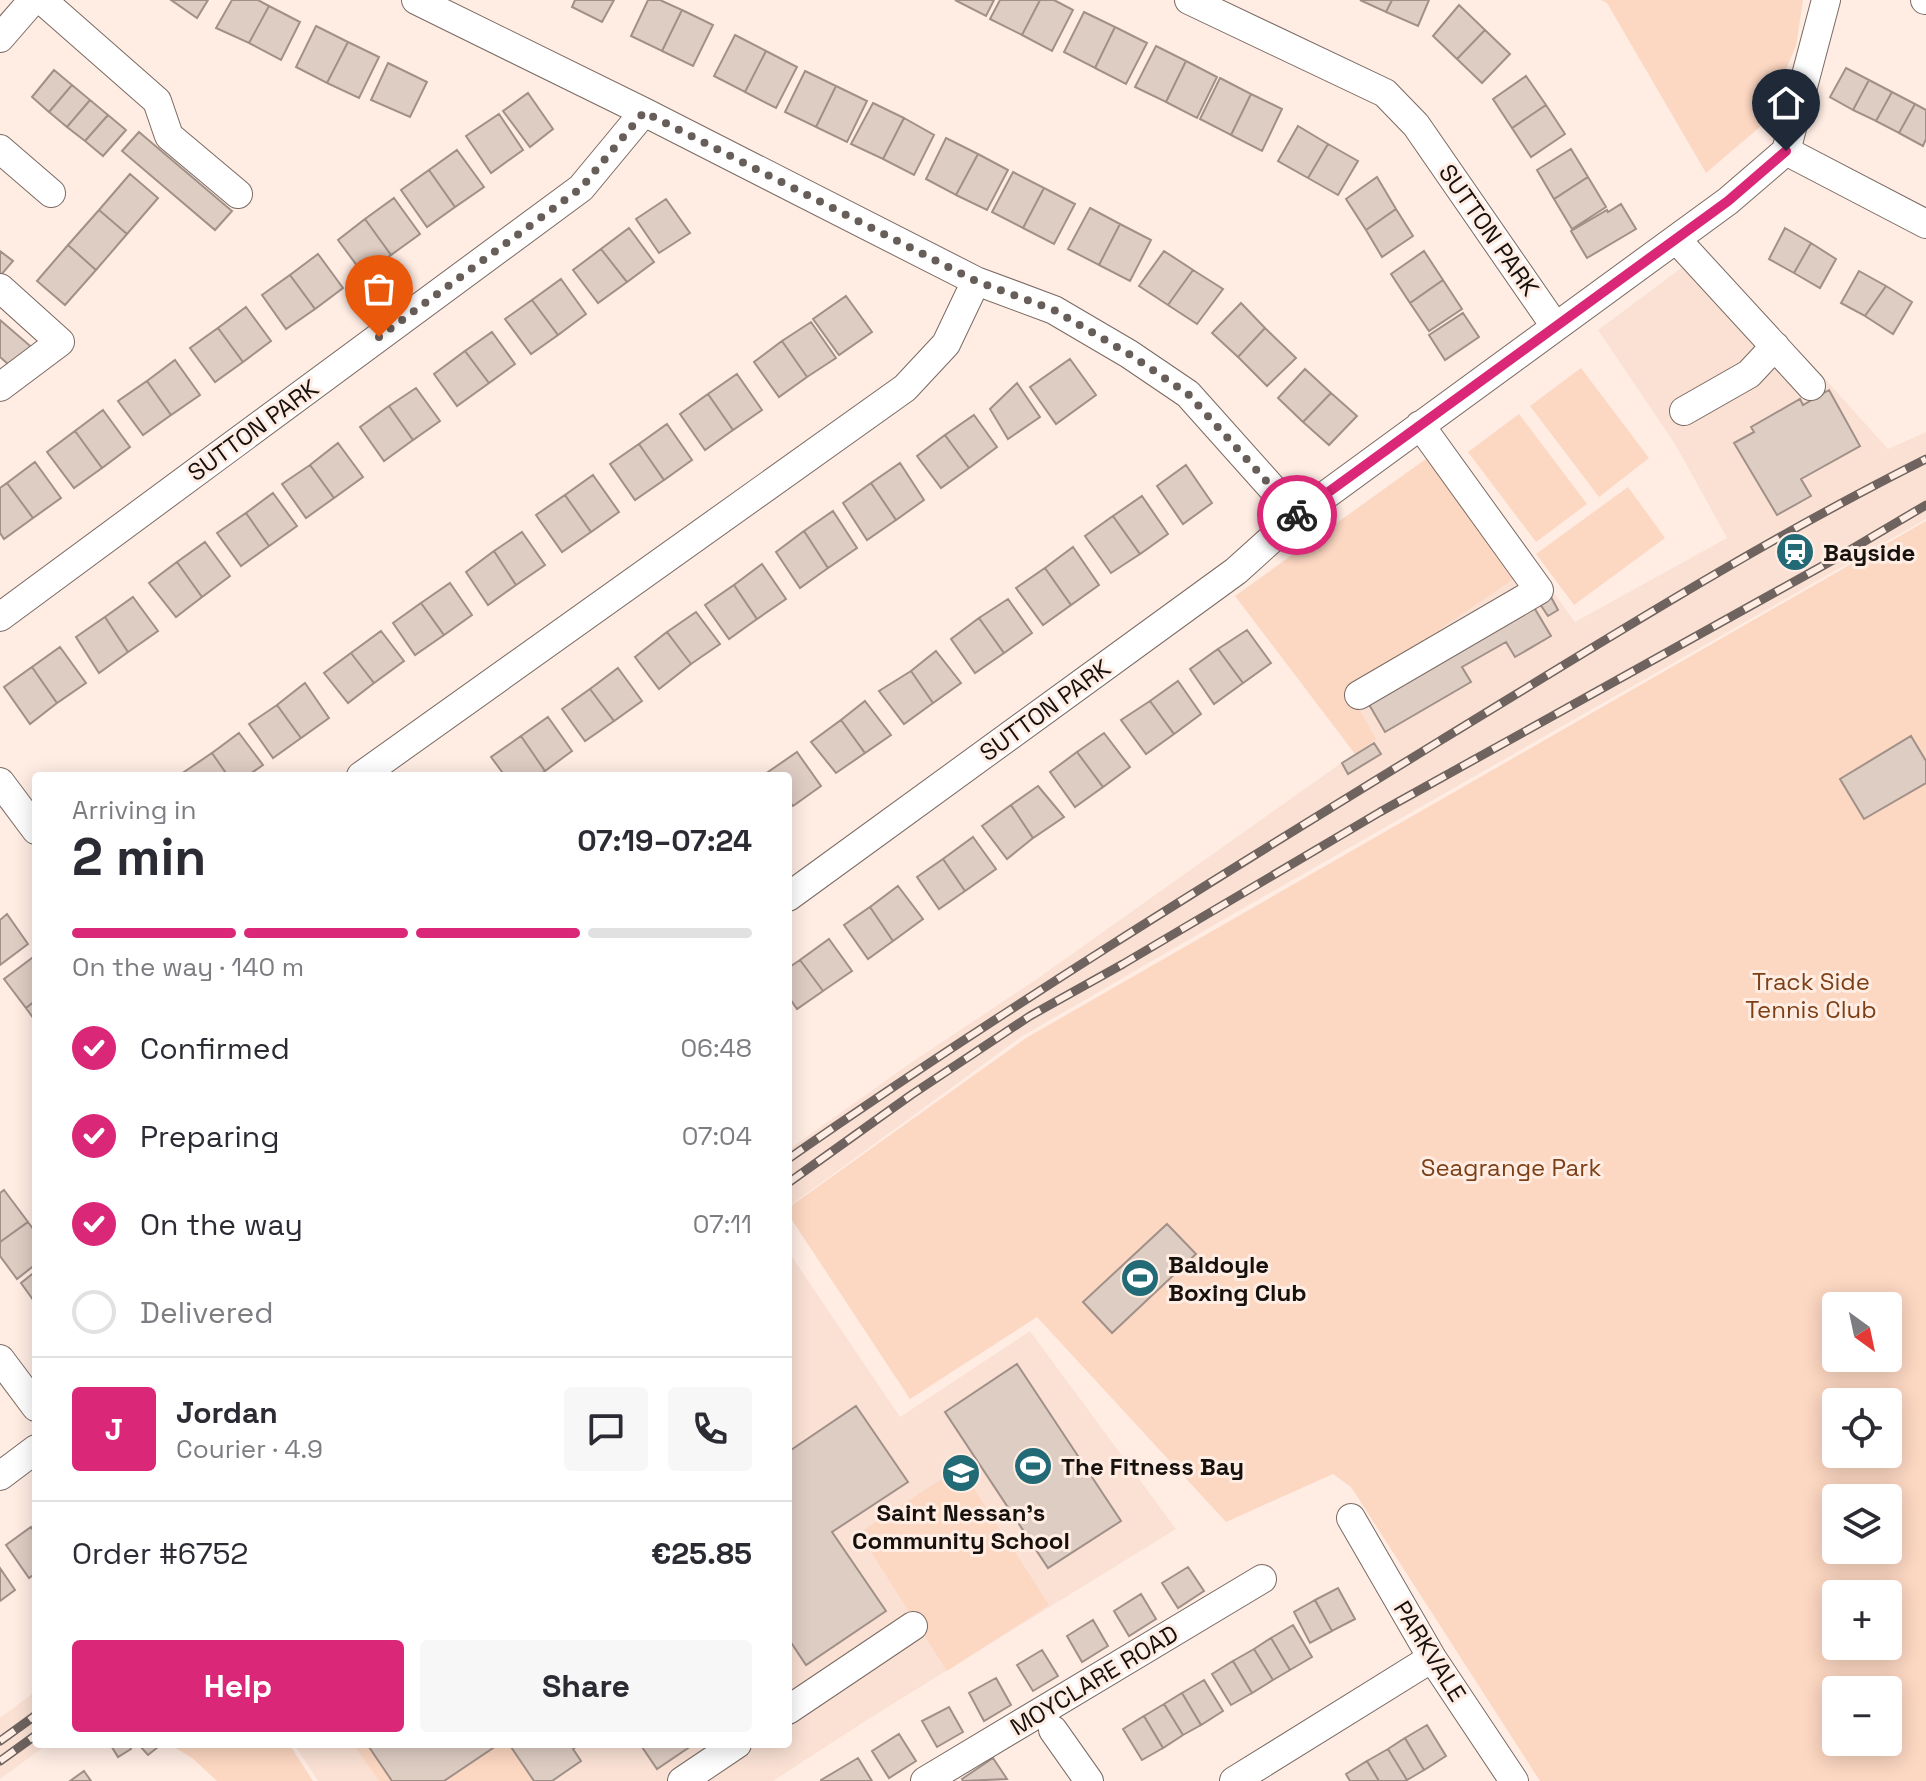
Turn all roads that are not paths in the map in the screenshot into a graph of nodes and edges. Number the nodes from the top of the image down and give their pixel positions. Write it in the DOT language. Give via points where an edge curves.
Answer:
graph roads {
  1 [pos="33,0"];
  2 [pos="42,0"];
  3 [pos="416,0"];
  4 [pos="1189,0"];
  5 [pos="1826,0"];
  6 [pos="0,38"];
  7 [pos="644,112"];
  8 [pos="0,149"];
  9 [pos="1786,151"];
  10 [pos="51,193"];
  11 [pos="238,194"];
  12 [pos="1926,224"];
  13 [pos="1676,239"];
  14 [pos="976,281"];
  15 [pos="0,288"];
  16 [pos="1555,326"];
  17 [pos="1775,346"];
  18 [pos="1811,386"];
  19 [pos="0,387"];
  20 [pos="1684,411"];
  21 [pos="1420,425"];
  22 [pos="1297,516"];
  23 [pos="0,617"];
  24 [pos="1359,695"];
  25 [pos="367,772"];
  26 [pos="0,782"];
  27 [pos="32,825"];
  28 [pos="792,894"];
  29 [pos="0,1359"];
  30 [pos="32,1402"];
  31 [pos="32,1452"];
  32 [pos="0,1476"];
  33 [pos="1351,1518"];
  34 [pos="1262,1579"];
  35 [pos="913,1626"];
  36 [pos="1432,1658"];
  37 [pos="792,1707"];
  38 [pos="1053,1730"];
  39 [pos="731,1748"];
  40 [pos="682,1781"];
  41 [pos="925,1781"];
  42 [pos="1089,1781"];
  43 [pos="1234,1781"];
  44 [pos="1514,1781"];
  1 -- 6 [label="street"];
  2 -- 11 [label="street" via="157,101 169,136"];
  3 -- 7 [label="street"];
  4 -- 16 [label="street, SUTTON PARK" via="1385,93 1416,125"];
  5 -- 9 [label="street"];
  7 -- 14 [label="street"];
  7 -- 23 [label="street, SUTTON PARK" via="581,188"];
  8 -- 10 [label="street"];
  9 -- 12 [label="street"];
  9 -- 13 [label="street"];
  13 -- 16 [label="street"];
  13 -- 17 [label="street"];
  14 -- 22 [label="street" via="1054,310 1188,394"];
  14 -- 25 [label="street" via="946,344 905,388"];
  15 -- 19 [label="street" via="60,342"];
  16 -- 21 [label="street, SUTTON PARK"];
  17 -- 18 [label="street"];
  17 -- 20 [label="street" via="1749,374"];
  21 -- 22 [label="street, SUTTON PARK"];
  21 -- 24 [label="street" via="1539,590"];
  22 -- 28 [label="street, SUTTON PARK" via="1236,571"];
  26 -- 27 [label="street"];
  29 -- 30 [label="street"];
  31 -- 32 [label="street"];
  33 -- 36 [label="street, PARKVALE"];
  34 -- 41 [label="street, MOYCLARE ROAD"];
  35 -- 37 [label="street"];
  36 -- 43 [label="street"];
  36 -- 44 [label="street, PARKVALE"];
  38 -- 42 [label="street"];
  39 -- 40 [label="street"];
}
